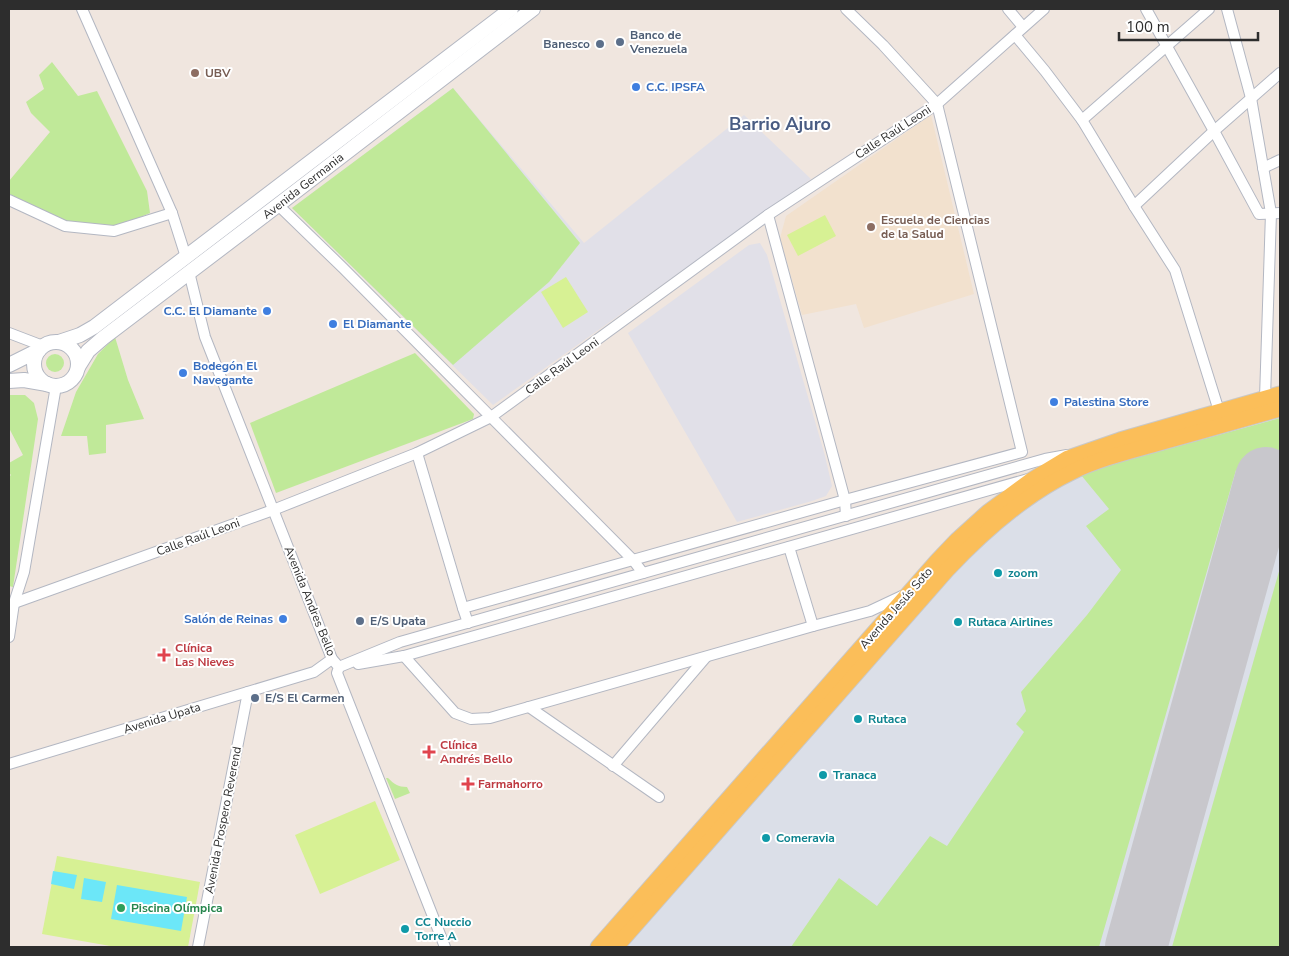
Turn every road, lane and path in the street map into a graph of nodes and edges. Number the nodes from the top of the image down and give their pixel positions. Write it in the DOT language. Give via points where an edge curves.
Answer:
graph roads {
  1 [pos="82,9"];
  2 [pos="510,9"];
  3 [pos="533,9"];
  4 [pos="846,9"];
  5 [pos="1008,9"];
  6 [pos="1044,9"];
  7 [pos="1146,9"];
  8 [pos="1210,9"];
  9 [pos="1227,9"];
  10 [pos="1023,27"];
  11 [pos="1015,35"];
  12 [pos="1167,45"];
  13 [pos="1280,73"];
  14 [pos="1251,98"];
  15 [pos="937,104"];
  16 [pos="1082,120"];
  17 [pos="1214,131"];
  18 [pos="1280,160"];
  19 [pos="1263,168"];
  20 [pos="9,200"];
  21 [pos="278,205"];
  22 [pos="1134,206"];
  23 [pos="172,213"];
  24 [pos="1275,213"];
  25 [pos="768,215"];
  26 [pos="186,257"];
  27 [pos="189,272"];
  28 [pos="9,333"];
  29 [pos="59,342"];
  30 [pos="41,348"];
  31 [pos="9,365"];
  32 [pos="78,367"];
  33 [pos="9,381"];
  34 [pos="51,385"];
  35 [pos="1280,394"];
  36 [pos="1265,398"];
  37 [pos="1280,409"];
  38 [pos="1219,411"];
  39 [pos="491,418"];
  40 [pos="1088,450"];
  41 [pos="417,452"];
  42 [pos="1073,472"];
  43 [pos="1038,476"];
  44 [pos="845,500"];
  45 [pos="273,510"];
  46 [pos="846,516"];
  47 [pos="789,547"];
  48 [pos="633,560"];
  49 [pos="643,573"];
  50 [pos="908,593"];
  51 [pos="14,603"];
  52 [pos="464,608"];
  53 [pos="468,623"];
  54 [pos="813,626"];
  55 [pos="9,637"];
  56 [pos="404,656"];
  57 [pos="706,657"];
  58 [pos="336,666"];
  59 [pos="248,692"];
  60 [pos="529,707"];
  61 [pos="9,764"];
  62 [pos="614,766"];
  63 [pos="659,797"];
  64 [pos="198,947"];
  65 [pos="445,947"];
  66 [pos="598,947"];
  67 [pos="616,947"];
  1 -- 23 [label="street"];
  2 -- 26 [label="street, Avenida Germania"];
  3 -- 21 [label="street, Avenida Germania"];
  4 -- 15 [label="street"];
  5 -- 10 [label="street"];
  6 -- 10 [label="street, Calle Raúl Leoni"];
  7 -- 12 [label="street"];
  8 -- 12 [label="street"];
  9 -- 14 [label="street"];
  10 -- 11 [label="street, Calle Raúl Leoni"];
  11 -- 15 [label="street, Calle Raúl Leoni"];
  11 -- 16 [label="street"];
  12 -- 16 [label="street"];
  12 -- 17 [label="street"];
  13 -- 14 [label="street"];
  14 -- 17 [label="street"];
  14 -- 19 [label="street"];
  15 -- 25 [label="street, Calle Raúl Leoni"];
  15 -- 44 [label="street" via="1022,452"];
  16 -- 22 [label="street"];
  17 -- 22 [label="street"];
  17 -- 24 [label="street" via="1259,214"];
  18 -- 19 [label="street"];
  19 -- 24 [label="street"];
  20 -- 23 [label="street" via="65,226 114,231"];
  21 -- 27 [label="street, Avenida Germania"];
  21 -- 39 [label="street"];
  22 -- 38 [label="street" via="1175,270"];
  23 -- 26 [label="street"];
  24 -- 36 [label="street"];
  25 -- 39 [label="street, Calle Raúl Leoni"];
  25 -- 44 [label="street"];
  26 -- 29 [label="street, Avenida Germania" via="87,332"];
  27 -- 32 [label="street, Avenida Germania" via="95,344"];
  27 -- 45 [label="street, Avenida Andres Bello" via="206,337"];
  28 -- 30 [label="street"];
  29 -- 30 [label="street" via="48,343"];
  29 -- 32 [label="street" via="74,350"];
  30 -- 31 [label="street"];
  30 -- 34 [label="street" via="34,366 38,376"];
  32 -- 34 [label="street" via="69,381"];
  33 -- 34 [label="street"];
  34 -- 51 [label="street" via="24,572"];
  35 -- 36 [label="main road, Avenida Jesús Soto"];
  36 -- 38 [label="main road, Avenida Jesús Soto"];
  37 -- 42 [label="main road, Avenida Jesús Soto" via="1124,453"];
  38 -- 40 [label="main road, Avenida Jesús Soto"];
  39 -- 41 [label="street, Calle Raúl Leoni"];
  39 -- 48 [label="street"];
  40 -- 43 [label="main road, Avenida Jesús Soto"];
  40 -- 46 [label="street" via="1045,459"];
  41 -- 45 [label="street, Calle Raúl Leoni"];
  41 -- 52 [label="street"];
  42 -- 43 [label="street"];
  42 -- 67 [label="main road, Avenida Jesús Soto" via="1014,509 953,563"];
  43 -- 47 [label="street"];
  43 -- 50 [label="main road, Avenida Jesús Soto" via="973,525"];
  44 -- 46 [label="street"];
  44 -- 48 [label="street"];
  45 -- 51 [label="street, Calle Raúl Leoni"];
  45 -- 58 [label="street, Avenida Andres Bello"];
  46 -- 49 [label="street"];
  47 -- 54 [label="street"];
  47 -- 56 [label="street"];
  48 -- 49 [label="street"];
  48 -- 52 [label="street"];
  49 -- 53 [label="street"];
  50 -- 54 [label="street" via="870,611"];
  50 -- 66 [label="main road, Avenida Jesús Soto"];
  51 -- 55 [label="street"];
  52 -- 53 [label="street"];
  53 -- 58 [label="street" via="400,642"];
  54 -- 57 [label="street"];
  56 -- 58 [label="street"];
  56 -- 60 [label="street" via="455,713 470,719 490,718"];
  57 -- 60 [label="street"];
  57 -- 62 [label="street"];
  58 -- 59 [label="street, Avenida Upata"];
  58 -- 65 [label="street, Avenida Andres Bello"];
  59 -- 61 [label="street, Avenida Upata"];
  59 -- 64 [label="street, Avenida Prospero Reverend"];
  60 -- 62 [label="street"];
  62 -- 63 [label="street"];
}
